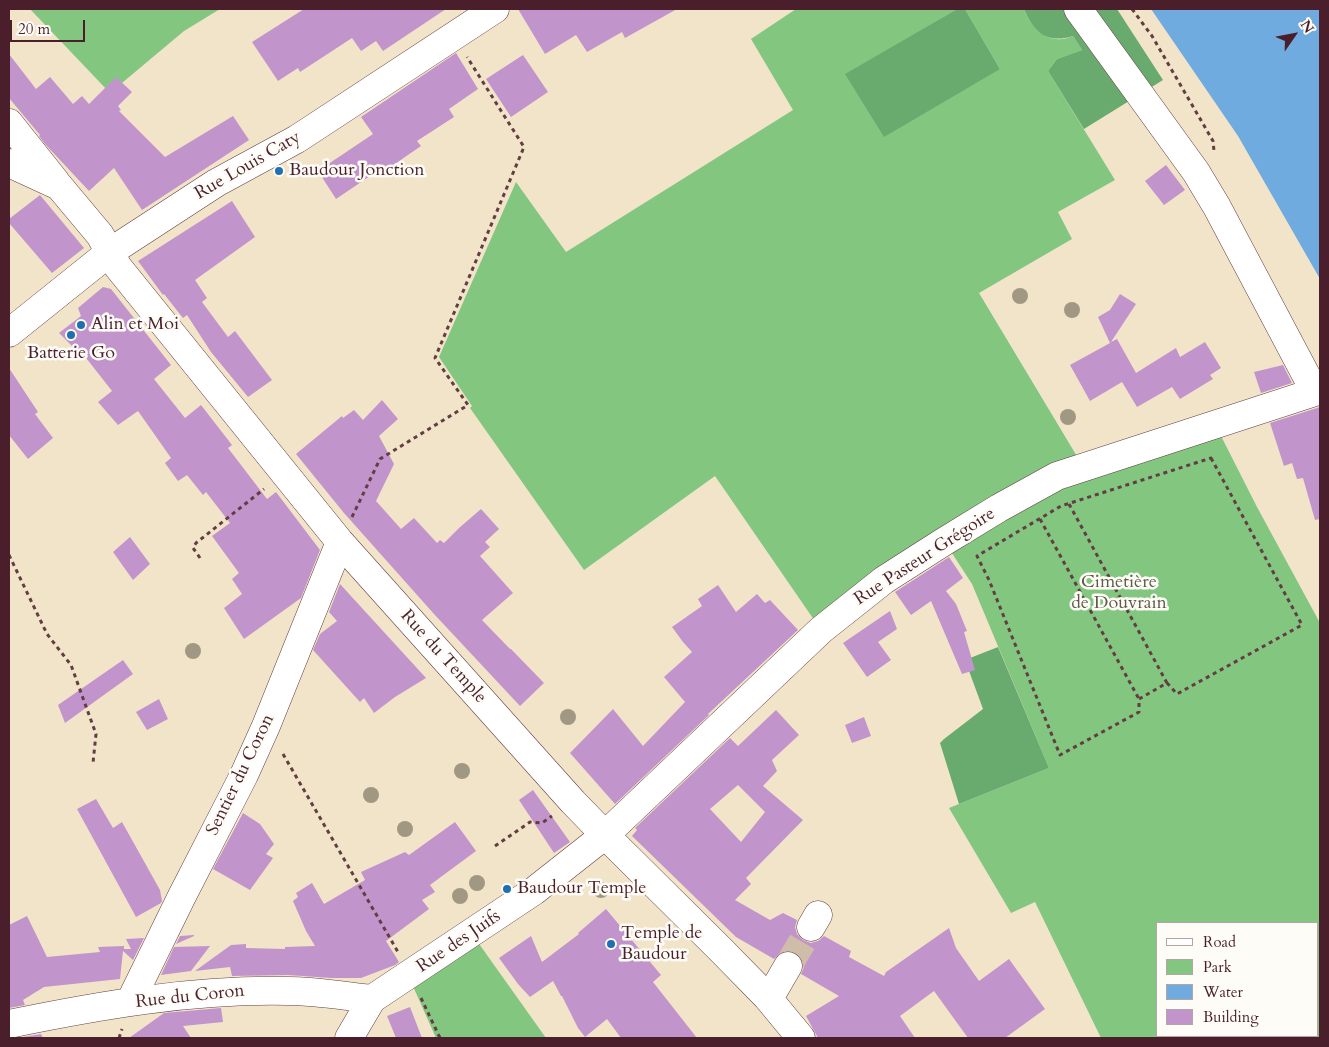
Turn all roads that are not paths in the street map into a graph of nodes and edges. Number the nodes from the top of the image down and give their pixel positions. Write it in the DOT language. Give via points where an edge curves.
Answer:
graph roads {
  1 [pos="495,9"];
  2 [pos="1078,9"];
  3 [pos="9,123"];
  4 [pos="9,163"];
  5 [pos="59,186"];
  6 [pos="110,252"];
  7 [pos="9,333"];
  8 [pos="340,542"];
  9 [pos="605,835"];
  10 [pos="788,966"];
  11 [pos="766,997"];
  12 [pos="372,1000"];
  13 [pos="130,1002"];
  14 [pos="9,1024"];
  15 [pos="348,1038"];
  16 [pos="801,1038"];
  1 -- 6 [label="street, Rue Louis Caty" via="297,139 216,183"];
  2 -- 9 [label="street, Rue Pasteur Grégoire" via="1196,172 1315,392 1057,476 945,540 884,580 822,630"];
  3 -- 5 [label="street, Rue du Temple"];
  4 -- 5 [label="street"];
  5 -- 6 [label="street, Rue du Temple"];
  6 -- 7 [label="street, Rue Louis Caty"];
  6 -- 8 [label="street, Rue du Temple" via="118,267"];
  8 -- 9 [label="street, Rue du Temple"];
  8 -- 13 [label="street, Sentier du Coron" via="266,726"];
  9 -- 11 [label="street, Rue du Temple"];
  9 -- 12 [label="street, Rue des Juifs" via="534,891"];
  10 -- 11 [label="street"];
  11 -- 16 [label="street, Rue du Temple"];
  12 -- 13 [label="street, Rue du Coron" via="312,992 242,990"];
  12 -- 15 [label="street, Rue des Juifs"];
  13 -- 14 [label="street, Rue du Coron"];
}
